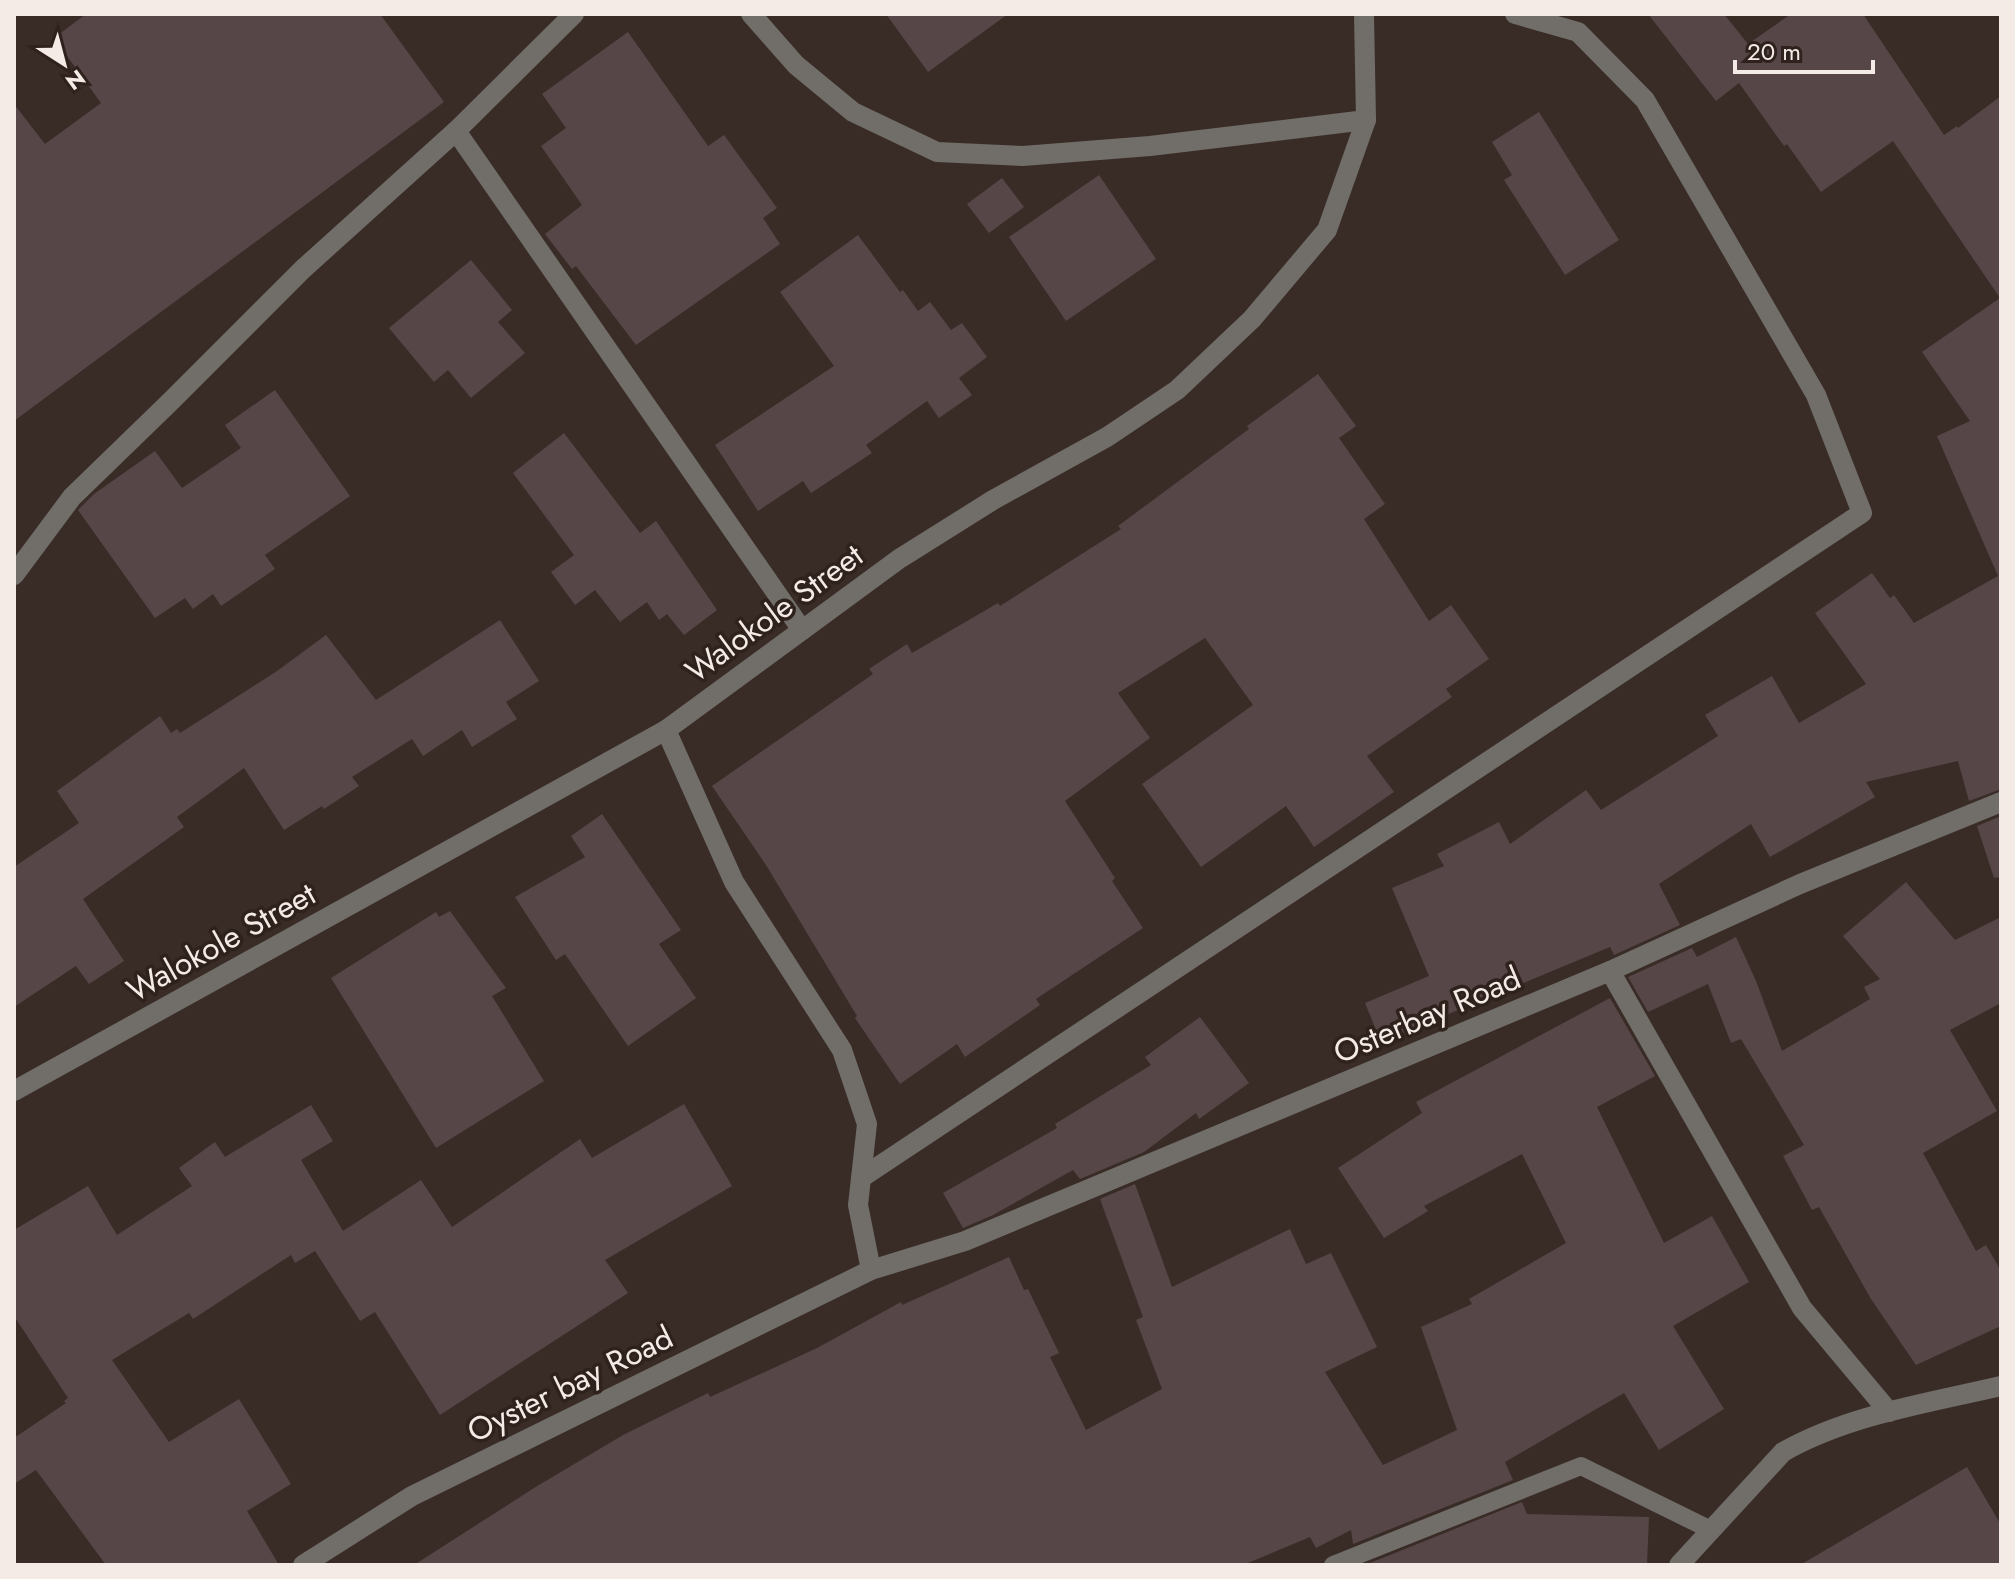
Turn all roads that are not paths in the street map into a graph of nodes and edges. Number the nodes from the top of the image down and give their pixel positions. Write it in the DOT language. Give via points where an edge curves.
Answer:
graph roads {
  1 [pos="574,14"];
  2 [pos="751,14"];
  3 [pos="1364,14"];
  4 [pos="1515,14"];
  5 [pos="1366,120"];
  6 [pos="456,131"];
  7 [pos="14,575"];
  8 [pos="802,630"];
  9 [pos="666,730"];
  10 [pos="2001,802"];
  11 [pos="1610,971"];
  12 [pos="14,1091"];
  13 [pos="861,1178"];
  14 [pos="871,1270"];
  15 [pos="2001,1386"];
  16 [pos="1889,1412"];
  17 [pos="1711,1530"];
  18 [pos="303,1565"];
  19 [pos="1333,1565"];
  20 [pos="1679,1565"];
  1 -- 6 [label="street"];
  2 -- 5 [label="street" via="796,65 853,112 937,152 1023,156"];
  3 -- 5 [label="street, Walokole Street"];
  4 -- 13 [label="street" via="1578,32 1645,100 1816,395 1862,513"];
  5 -- 8 [label="street, Walokole Street" via="1327,230 1252,319 1177,390 899,559"];
  6 -- 7 [label="street" via="303,269 72,497"];
  6 -- 8 [label="street"];
  8 -- 9 [label="street, Walokole Street"];
  9 -- 12 [label="street, Walokole Street"];
  9 -- 13 [label="street" via="734,882 842,1050 867,1124"];
  10 -- 11 [label="street, Osterbay Road" via="1800,884"];
  11 -- 14 [label="street, Osterbay Road" via="965,1241"];
  11 -- 16 [label="street" via="1802,1308"];
  13 -- 14 [label="street" via="858,1205"];
  14 -- 18 [label="street, Oyster bay Road" via="412,1496"];
  15 -- 16 [label="street"];
  16 -- 17 [label="street" via="1783,1452"];
  17 -- 19 [label="lane" via="1581,1466"];
  17 -- 20 [label="street"];
}
